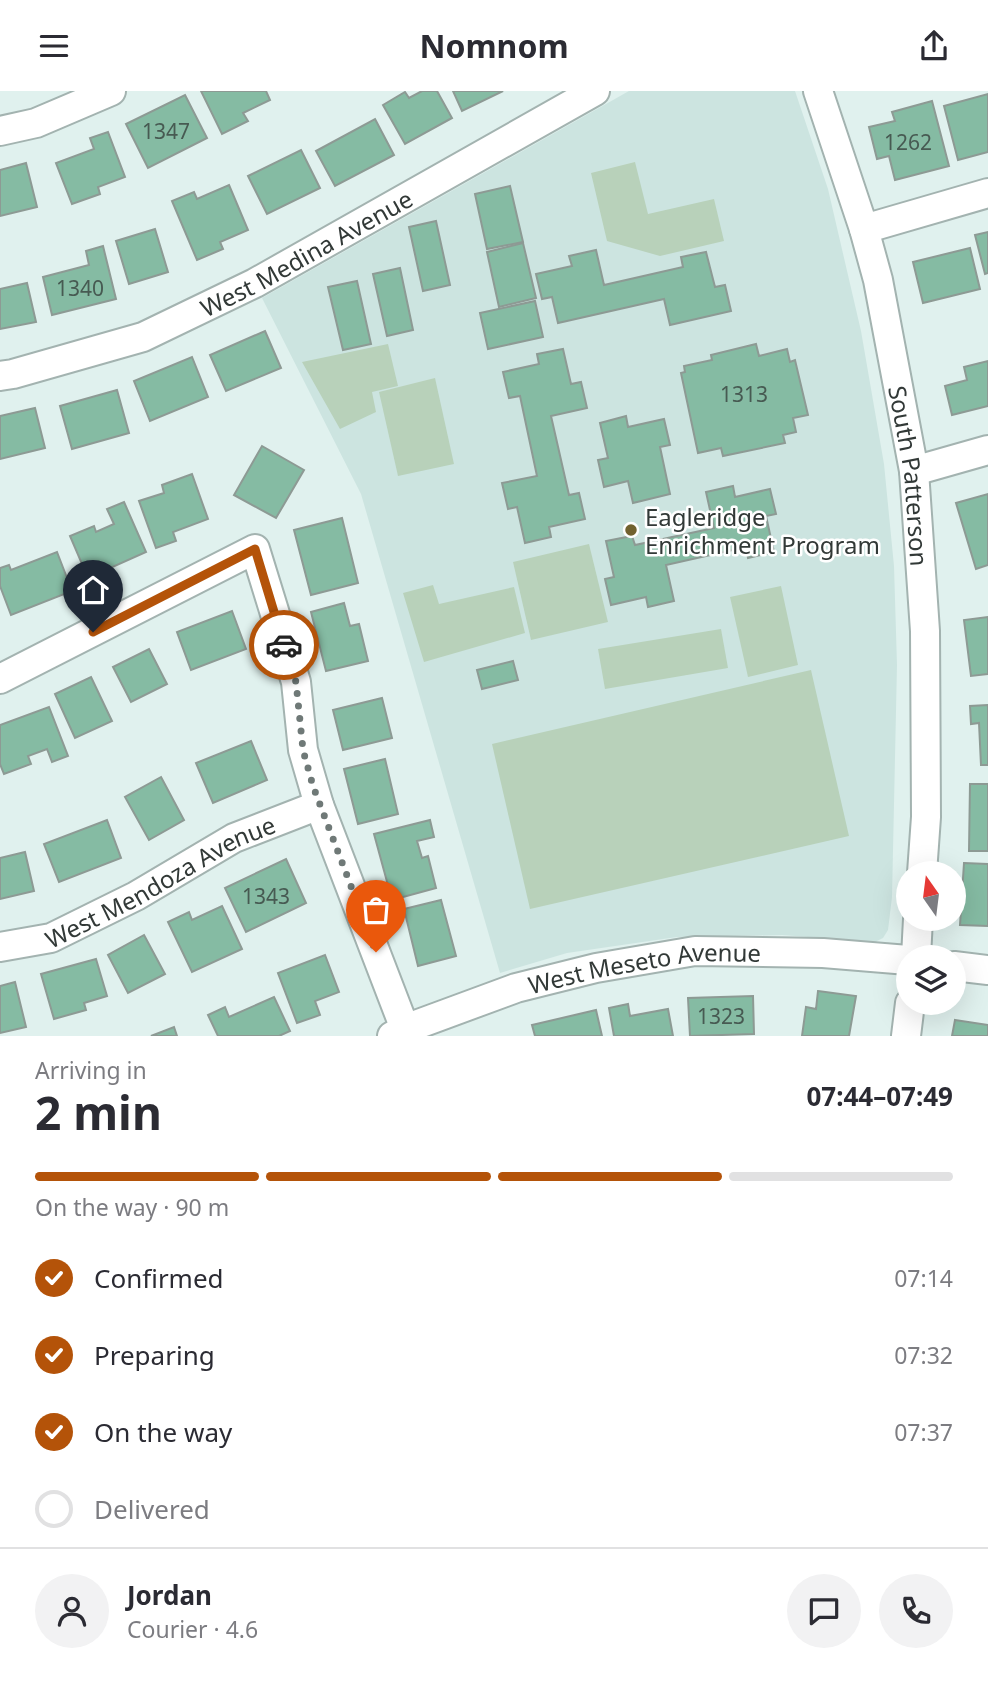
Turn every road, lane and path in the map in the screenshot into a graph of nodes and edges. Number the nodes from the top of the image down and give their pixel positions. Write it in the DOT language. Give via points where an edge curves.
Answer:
graph roads {
  1 [pos="111,91"];
  2 [pos="595,91"];
  3 [pos="818,91"];
  4 [pos="0,131"];
  5 [pos="988,193"];
  6 [pos="864,229"];
  7 [pos="0,376"];
  8 [pos="988,450"];
  9 [pos="914,471"];
  10 [pos="0,679"];
  11 [pos="319,805"];
  12 [pos="923,861"];
  13 [pos="0,947"];
  14 [pos="896,959"];
  15 [pos="966,967"];
  16 [pos="988,970"];
  17 [pos="909,1015"];
  18 [pos="398,1032"];
  19 [pos="906,1036"];
  1 -- 4 [label="street" via="36,123"];
  2 -- 7 [label="street, West Medina Avenue" via="255,283 143,337"];
  3 -- 6 [label="street, South Patterson"];
  5 -- 6 [label="street"];
  6 -- 9 [label="street, South Patterson"];
  8 -- 9 [label="street"];
  9 -- 12 [label="street, South Patterson" via="925,631"];
  10 -- 11 [label="street" via="255,549 296,682 303,750"];
  11 -- 13 [label="street, West Mendoza Avenue" via="234,838 136,896 51,938"];
  11 -- 18 [label="street"];
  14 -- 18 [label="street, West Meseto Avenue" via="695,951 516,988"];
  15 -- 16 [label="street"];
  17 -- 19 [label="street"];
}
